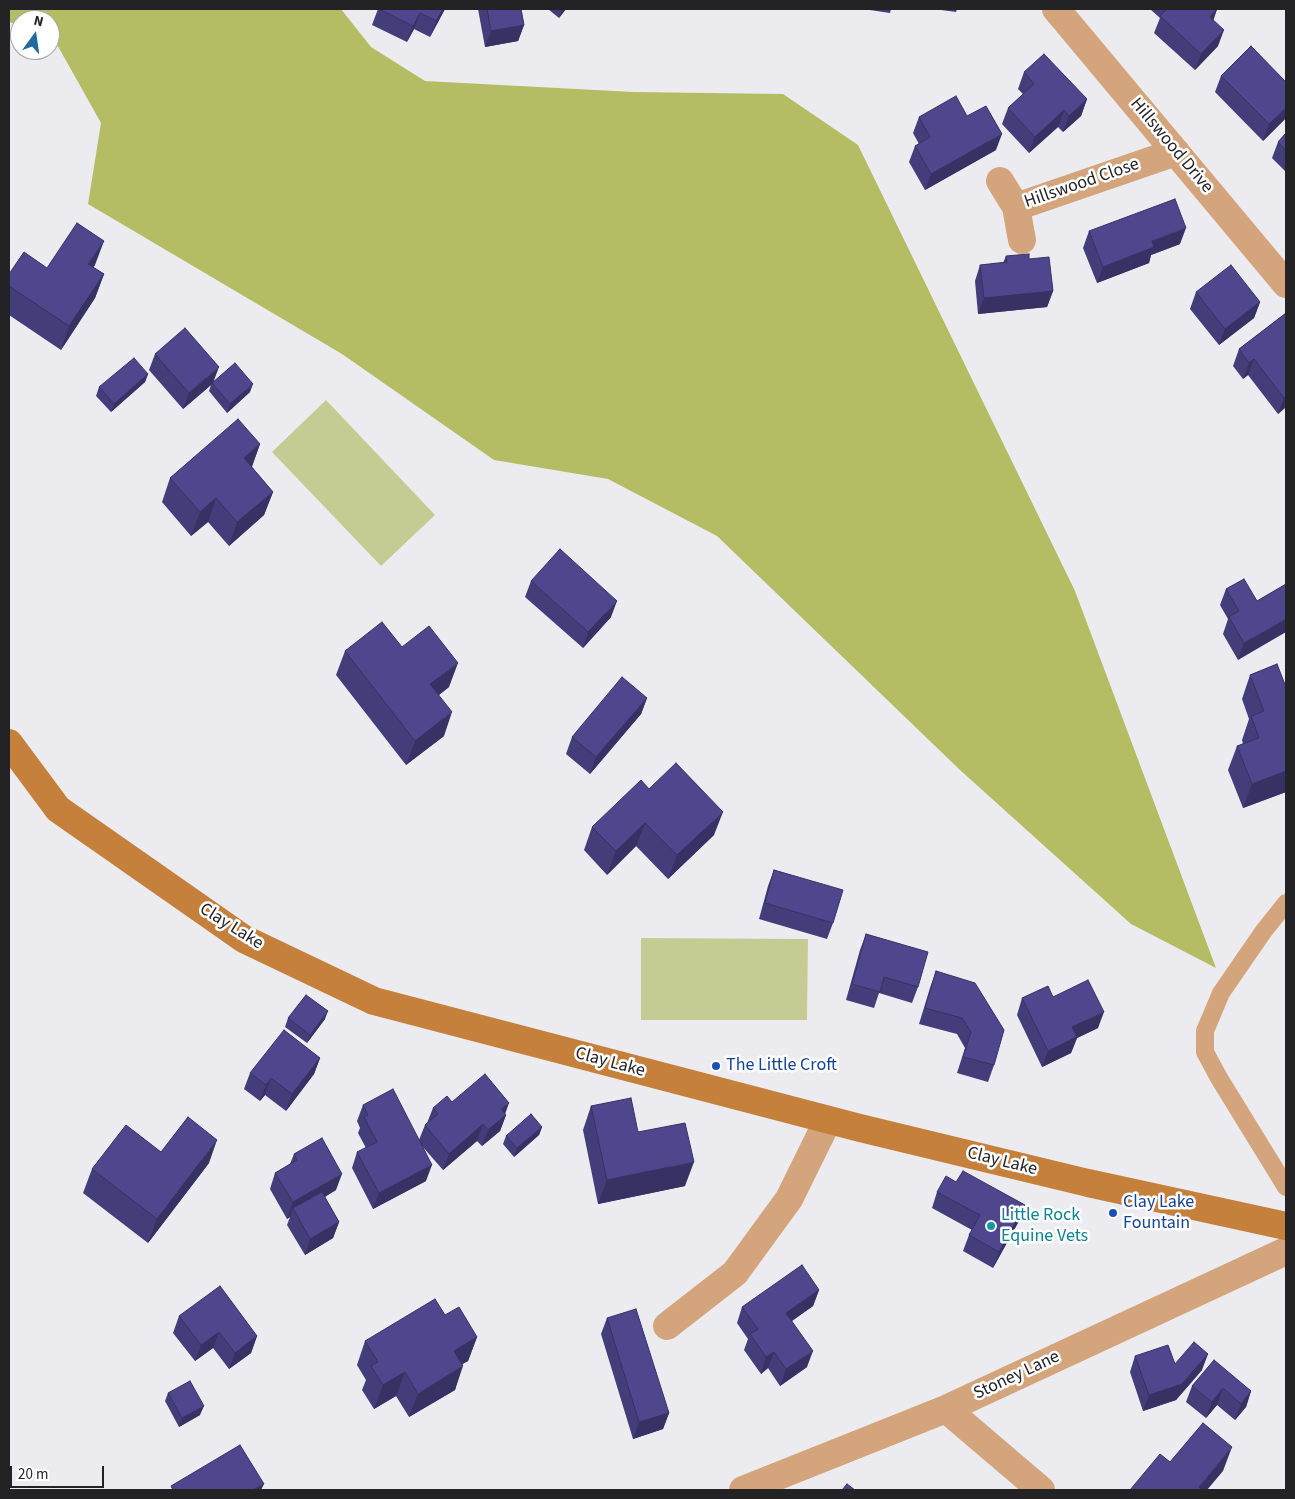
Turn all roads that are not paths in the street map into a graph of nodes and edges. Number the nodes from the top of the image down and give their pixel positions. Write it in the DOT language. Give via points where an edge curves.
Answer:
graph roads {
  1 [pos="1056,9"];
  2 [pos="1176,152"];
  3 [pos="1000,181"];
  4 [pos="1016,207"];
  5 [pos="1022,240"];
  6 [pos="1286,284"];
  7 [pos="9,744"];
  8 [pos="1286,903"];
  9 [pos="828,1120"];
  10 [pos="1286,1187"];
  11 [pos="1286,1226"];
  12 [pos="1286,1251"];
  13 [pos="667,1326"];
  14 [pos="946,1410"];
  15 [pos="743,1490"];
  16 [pos="1041,1490"];
  1 -- 2 [label="street, Hillswood Drive"];
  2 -- 4 [label="street, Hillswood Close"];
  2 -- 6 [label="street, Hillswood Drive"];
  3 -- 4 [label="street, Hillswood Close"];
  4 -- 5 [label="street, Hillswood Close"];
  7 -- 9 [label="main road, Clay Lake" via="58,809 244,939 374,1001"];
  8 -- 10 [label="lane" via="1221,993 1205,1031 1205,1052"];
  9 -- 11 [label="main road, Clay Lake" via="1088,1184"];
  9 -- 13 [label="street" via="789,1199 735,1272"];
  12 -- 14 [label="street, Stoney Lane"];
  14 -- 15 [label="street, Stoney Lane"];
  14 -- 16 [label="street"];
}
